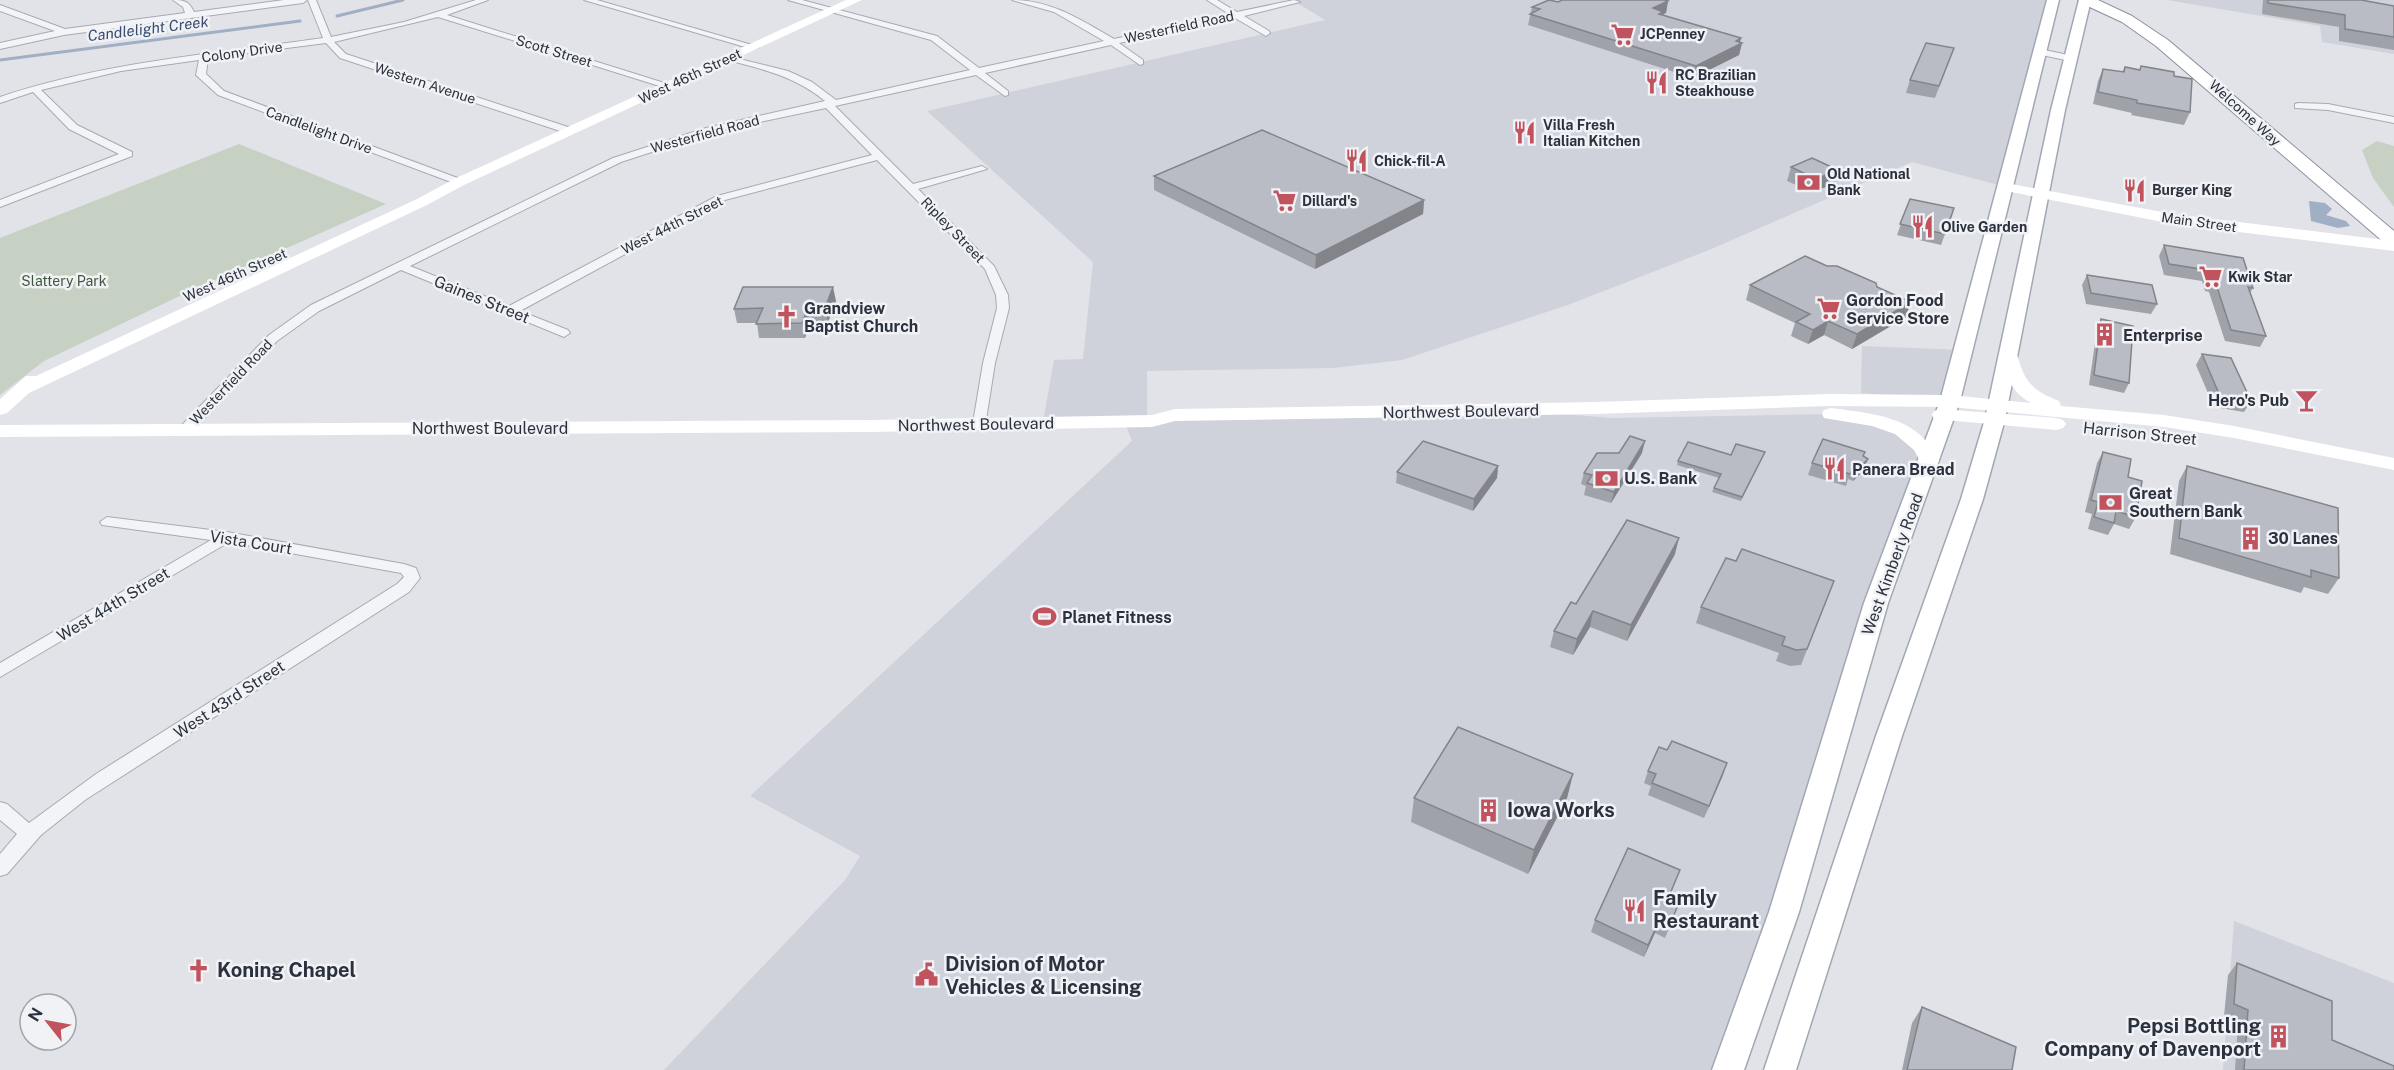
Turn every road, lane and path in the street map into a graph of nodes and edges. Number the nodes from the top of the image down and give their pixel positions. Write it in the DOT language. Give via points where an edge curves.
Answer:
graph roads {
  1 [pos="177,0"];
  2 [pos="303,0"];
  3 [pos="312,0"];
  4 [pos="484,0"];
  5 [pos="588,0"];
  6 [pos="792,0"];
  7 [pos="856,0"];
  8 [pos="1016,0"];
  9 [pos="1210,0"];
  10 [pos="2053,0"];
  11 [pos="2086,0"];
  12 [pos="13,1"];
  13 [pos="1296,2"];
  14 [pos="0,6"];
  15 [pos="833,11"];
  16 [pos="190,14"];
  17 [pos="439,15"];
  18 [pos="1236,15"];
  19 [pos="64,32"];
  20 [pos="1266,33"];
  21 [pos="327,40"];
  22 [pos="1112,42"];
  23 [pos="0,46"];
  24 [pos="755,46"];
  25 [pos="2040,52"];
  26 [pos="204,57"];
  27 [pos="730,58"];
  28 [pos="2070,58"];
  29 [pos="1140,62"];
  30 [pos="977,71"];
  31 [pos="669,86"];
  32 [pos="34,88"];
  33 [pos="1005,93"];
  34 [pos="0,100"];
  35 [pos="830,103"];
  36 [pos="2298,106"];
  37 [pos="2394,120"];
  38 [pos="570,131"];
  39 [pos="880,156"];
  40 [pos="982,169"];
  41 [pos="459,182"];
  42 [pos="2006,187"];
  43 [pos="911,188"];
  44 [pos="2041,194"];
  45 [pos="0,204"];
  46 [pos="2394,241"];
  47 [pos="2394,246"];
  48 [pos="400,266"];
  49 [pos="510,311"];
  50 [pos="564,333"];
  51 [pos="2009,357"];
  52 [pos="1948,408"];
  53 [pos="0,409"];
  54 [pos="1997,411"];
  55 [pos="2073,411"];
  56 [pos="1831,414"];
  57 [pos="1152,421"];
  58 [pos="980,423"];
  59 [pos="185,429"];
  60 [pos="0,431"];
  61 [pos="2335,453"];
  62 [pos="1929,460"];
  63 [pos="2394,464"];
  64 [pos="107,522"];
  65 [pos="227,537"];
  66 [pos="395,567"];
  67 [pos="0,671"];
  68 [pos="0,809"];
  69 [pos="30,834"];
  70 [pos="0,868"];
  71 [pos="1728,1070"];
  72 [pos="1780,1070"];
  1 -- 16 [label="street" via="187,6"];
  2 -- 16 [label="street"];
  3 -- 21 [label="street"];
  4 -- 17 [label="street, Colony Drive"];
  5 -- 24 [label="street"];
  6 -- 15 [label="street"];
  7 -- 15 [label="main road, West 46th Street"];
  8 -- 22 [label="street" via="1057,10"];
  9 -- 18 [label="street"];
  10 -- 25 [label="main road, West Kimberly Road"];
  11 -- 28 [label="main road"];
  11 -- 46 [label="highway, Welcome Way" via="2127,19 2163,43"];
  12 -- 14 [label="street"];
  13 -- 18 [label="street, Westerfield Road"];
  14 -- 19 [label="street"];
  15 -- 24 [label="main road, West 46th Street"];
  15 -- 30 [label="street" via="934,38"];
  16 -- 19 [label="street"];
  17 -- 21 [label="street, Colony Drive"];
  17 -- 31 [label="street, Scott Street"];
  18 -- 20 [label="street"];
  18 -- 22 [label="street, Westerfield Road"];
  19 -- 23 [label="street"];
  21 -- 26 [label="street, Colony Drive"];
  21 -- 38 [label="street, Western Avenue" via="343,56"];
  22 -- 29 [label="street"];
  22 -- 30 [label="street, Westerfield Road"];
  24 -- 27 [label="main road, West 46th Street"];
  25 -- 28 [label="street"];
  25 -- 42 [label="main road, West Kimberly Road"];
  26 -- 32 [label="street, Colony Drive" via="105,72"];
  26 -- 41 [label="street, Candlelight Drive" via="201,75 221,93"];
  27 -- 31 [label="main road, West 46th Street"];
  27 -- 35 [label="street, Ripley Street" via="792,74 816,87"];
  28 -- 44 [label="main road"];
  30 -- 33 [label="street"];
  30 -- 35 [label="street, Westerfield Road"];
  31 -- 38 [label="main road, West 46th Street"];
  32 -- 34 [label="street, Colony Drive"];
  32 -- 45 [label="street" via="73,127 128,154"];
  35 -- 39 [label="street, Ripley Street"];
  35 -- 48 [label="street, Westerfield Road" via="710,130 617,160"];
  36 -- 37 [label="street" via="2328,107"];
  38 -- 41 [label="main road, West 46th Street"];
  39 -- 43 [label="street, Ripley Street"];
  39 -- 49 [label="street, West 44th Street" via="721,198"];
  40 -- 43 [label="street"];
  41 -- 53 [label="main road, West 46th Street" via="22,389"];
  42 -- 44 [label="main road, Main Street"];
  42 -- 52 [label="main road, West Kimberly Road"];
  43 -- 58 [label="street, Ripley Street" via="981,257 1002,295 1003,308 988,363"];
  44 -- 47 [label="main road, Main Street" via="2173,219"];
  44 -- 51 [label="main road"];
  48 -- 49 [label="street, Gaines Street"];
  48 -- 59 [label="street, Westerfield Road" via="315,308 273,338"];
  49 -- 50 [label="street, Gaines Street"];
  51 -- 54 [label="main road"];
  51 -- 55 [label="main road" via="2013,375 2025,391 2048,404"];
  52 -- 54 [label="main road, Harrison Street"];
  52 -- 56 [label="main road, Northwest Boulevard"];
  52 -- 57 [label="main road, Northwest Boulevard" via="1816,401 1175,415"];
  52 -- 62 [label="main road, West Kimberly Road"];
  54 -- 55 [label="main road, Harrison Street"];
  54 -- 61 [label="main road, Harrison Street"];
  54 -- 72 [label="main road" via="1972,499 1889,736"];
  55 -- 61 [label="main road, Harrison Street" via="2223,430"];
  56 -- 57 [label="main road, Northwest Boulevard" via="1177,429"];
  56 -- 62 [label="main road" via="1905,431 1924,447"];
  57 -- 58 [label="main road, Northwest Boulevard"];
  58 -- 59 [label="main road, Northwest Boulevard"];
  59 -- 60 [label="main road, Northwest Boulevard"];
  61 -- 63 [label="main road, Harrison Street"];
  62 -- 71 [label="main road, West Kimberly Road" via="1875,603 1784,912"];
  64 -- 65 [label="street, Vista Court"];
  65 -- 66 [label="street, Vista Court"];
  65 -- 67 [label="street, West 44th Street"];
  66 -- 69 [label="street, West 43rd Street" via="411,572 412,578 403,588 110,775"];
  68 -- 69 [label="street"];
  69 -- 70 [label="street"];
}
